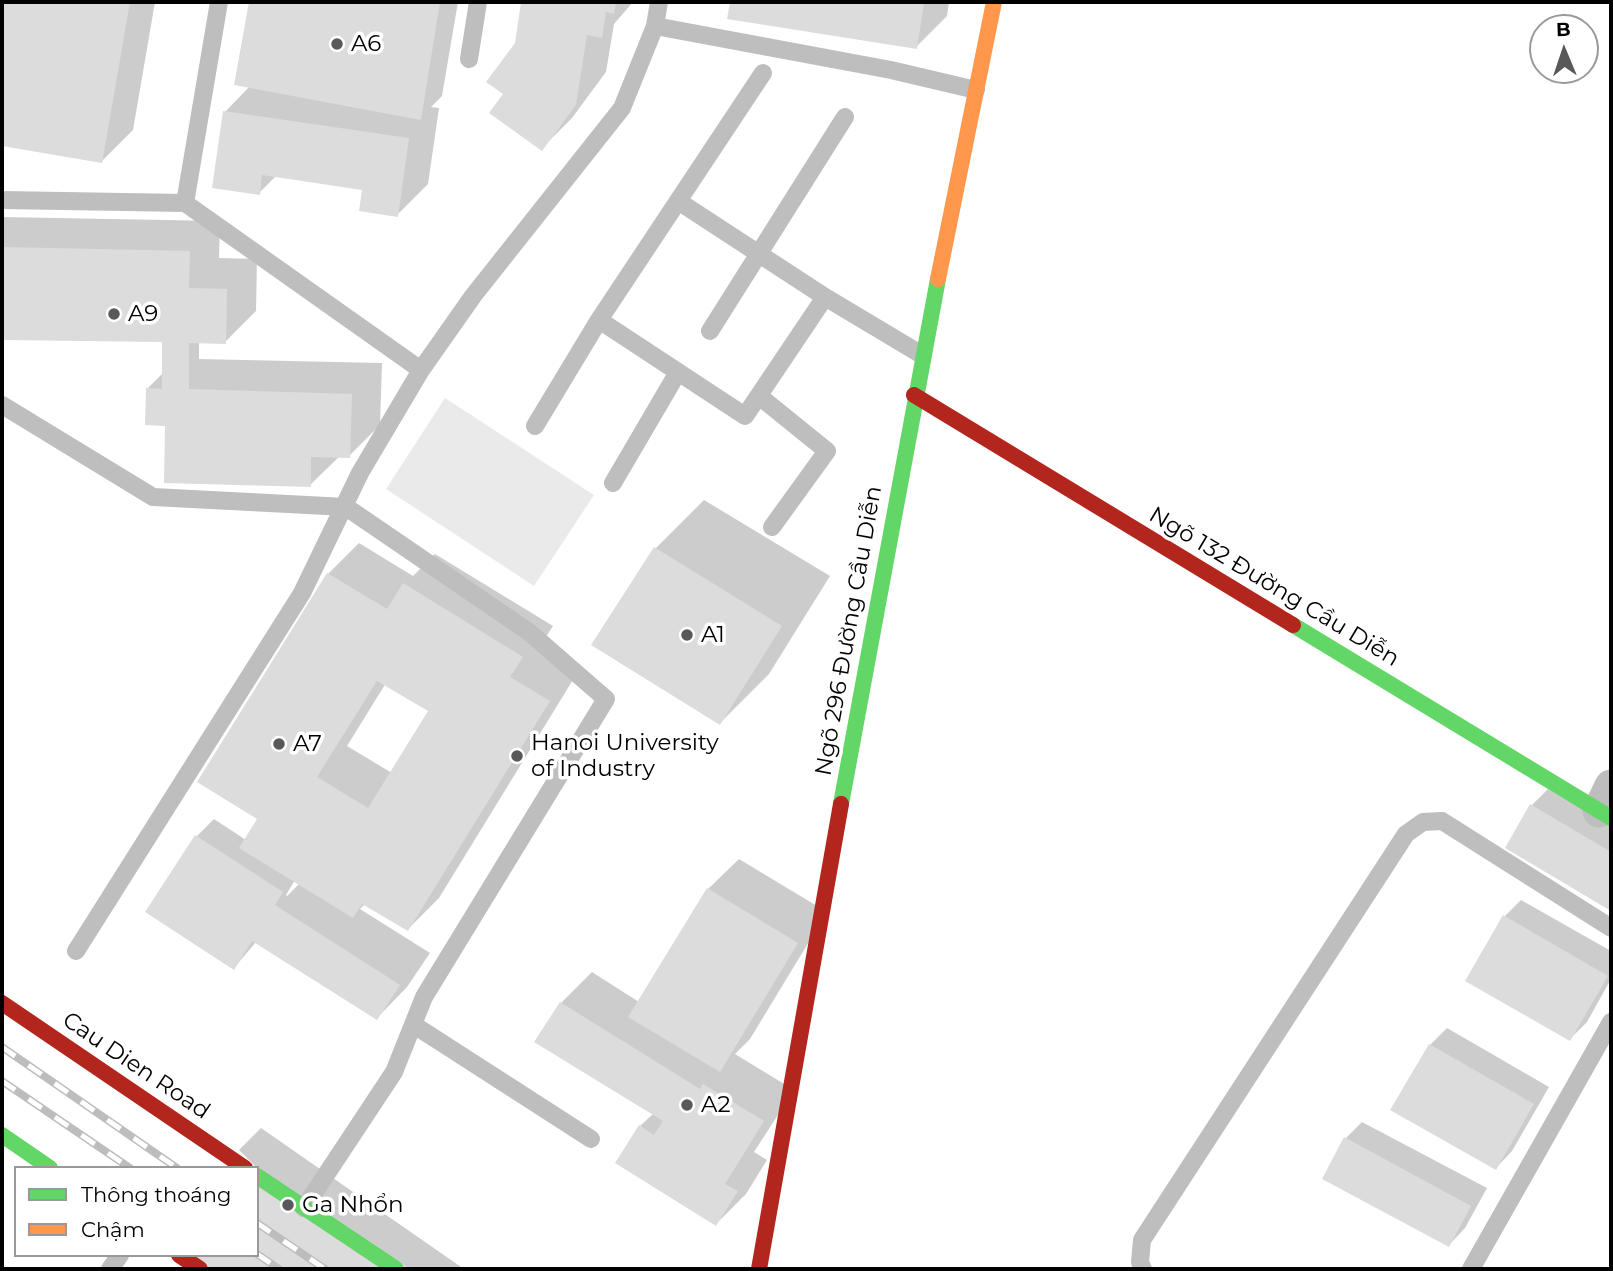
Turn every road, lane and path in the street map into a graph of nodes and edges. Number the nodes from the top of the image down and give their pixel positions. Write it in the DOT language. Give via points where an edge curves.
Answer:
graph roads {
  1 [pos="219,2"];
  2 [pos="478,2"];
  3 [pos="659,2"];
  4 [pos="994,2"];
  5 [pos="656,26"];
  6 [pos="469,58"];
  7 [pos="763,73"];
  8 [pos="976,90"];
  9 [pos="845,117"];
  10 [pos="2,200"];
  11 [pos="678,201"];
  12 [pos="185,203"];
  13 [pos="759,254"];
  14 [pos="825,298"];
  15 [pos="599,320"];
  16 [pos="710,331"];
  17 [pos="922,355"];
  18 [pos="421,370"];
  19 [pos="678,372"];
  20 [pos="914,395"];
  21 [pos="759,396"];
  22 [pos="2,405"];
  23 [pos="535,426"];
  24 [pos="612,483"];
  25 [pos="346,507"];
  26 [pos="772,527"];
  27 [pos="1607,805"];
  28 [pos="1611,928"];
  29 [pos="76,951"];
  30 [pos="2,1003"];
  31 [pos="1611,1022"];
  32 [pos="415,1025"];
  33 [pos="2,1135"];
  34 [pos="591,1139"];
  35 [pos="47,1166"];
  36 [pos="242,1166"];
  37 [pos="259,1177"];
  38 [pos="304,1208"];
  39 [pos="182,1257"];
  40 [pos="200,1269"];
  41 [pos="396,1269"];
  42 [pos="759,1269"];
  43 [pos="1143,1269"];
  44 [pos="1471,1269"];
  1 -- 12 [label="lane"];
  2 -- 6 [label="lane"];
  3 -- 5 [label="lane"];
  4 -- 8 [label="main road, Ngõ 296 Đường Cầu Diễn"];
  5 -- 8 [label="lane"];
  5 -- 18 [label="lane" via="622,108 473,296"];
  7 -- 11 [label="lane"];
  8 -- 17 [label="main road, Ngõ 296 Đường Cầu Diễn"];
  9 -- 13 [label="lane"];
  10 -- 12 [label="lane"];
  11 -- 13 [label="lane"];
  11 -- 15 [label="lane"];
  12 -- 18 [label="lane"];
  13 -- 14 [label="lane"];
  13 -- 16 [label="lane"];
  14 -- 17 [label="lane"];
  14 -- 21 [label="lane"];
  15 -- 19 [label="lane"];
  15 -- 23 [label="lane"];
  17 -- 20 [label="main road, Ngõ 296 Đường Cầu Diễn"];
  18 -- 25 [label="lane" via="360,473"];
  19 -- 21 [label="lane" via="745,416"];
  19 -- 24 [label="lane"];
  20 -- 27 [label="main road, Ngõ 132 Đường Cầu Diễn"];
  20 -- 42 [label="main road, Ngõ 296 Đường Cầu Diễn"];
  21 -- 26 [label="lane" via="827,451"];
  22 -- 25 [label="lane" via="153,497"];
  25 -- 29 [label="lane" via="302,593"];
  25 -- 32 [label="lane" via="529,632 606,699 424,997"];
  28 -- 43 [label="lane" via="1442,821 1423,822 1406,834 1142,1240"];
  30 -- 36 [label="main road, Cau Dien Road"];
  31 -- 44 [label="lane"];
  32 -- 34 [label="lane"];
  32 -- 38 [label="lane" via="394,1072"];
  33 -- 35 [label="main road"];
  37 -- 38 [label="main road"];
  38 -- 41 [label="main road"];
  39 -- 40 [label="main road"];
}
